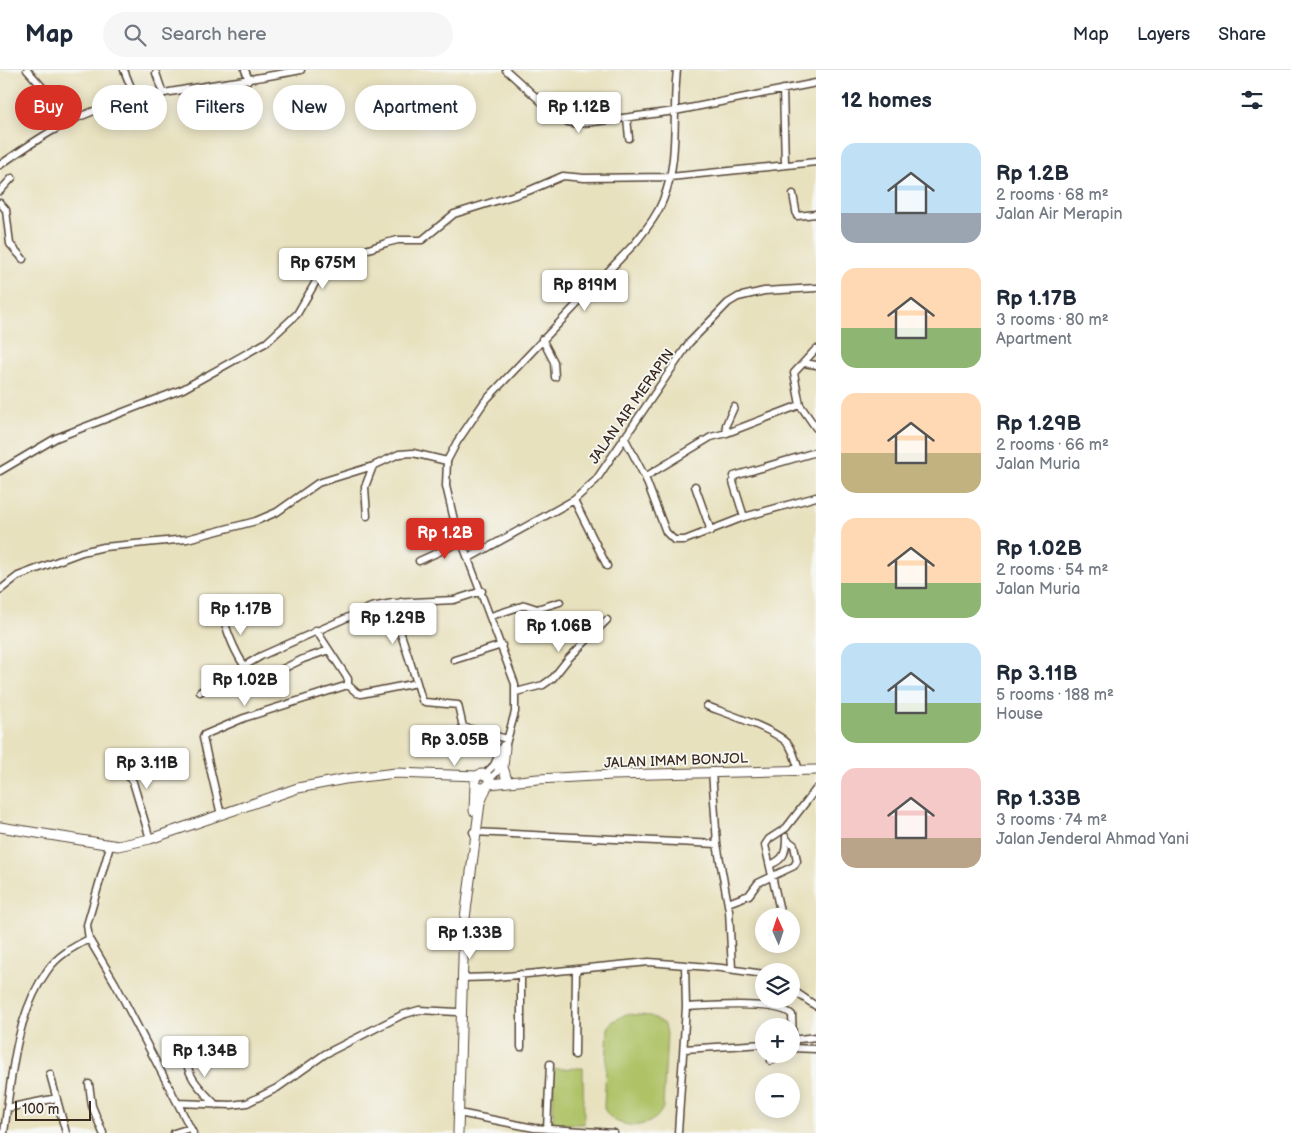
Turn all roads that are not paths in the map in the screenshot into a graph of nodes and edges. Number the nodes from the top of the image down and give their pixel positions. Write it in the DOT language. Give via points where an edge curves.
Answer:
graph roads {
  1 [pos="27,70"];
  2 [pos="124,70"];
  3 [pos="245,70"];
  4 [pos="301,70"];
  5 [pos="506,70"];
  6 [pos="677,70"];
  7 [pos="156,73"];
  8 [pos="249,80"];
  9 [pos="816,83"];
  10 [pos="40,85"];
  11 [pos="130,85"];
  12 [pos="160,85"];
  13 [pos="783,89"];
  14 [pos="167,93"];
  15 [pos="675,111"];
  16 [pos="627,118"];
  17 [pos="56,130"];
  18 [pos="629,138"];
  19 [pos="816,162"];
  20 [pos="785,164"];
  21 [pos="0,165"];
  22 [pos="670,177"];
  23 [pos="12,178"];
  24 [pos="0,191"];
  25 [pos="793,194"];
  26 [pos="0,203"];
  27 [pos="816,214"];
  28 [pos="23,259"];
  29 [pos="816,288"];
  30 [pos="542,339"];
  31 [pos="816,349"];
  32 [pos="804,363"];
  33 [pos="816,365"];
  34 [pos="555,377"];
  35 [pos="800,405"];
  36 [pos="734,407"];
  37 [pos="816,428"];
  38 [pos="727,433"];
  39 [pos="624,437"];
  40 [pos="816,452"];
  41 [pos="447,462"];
  42 [pos="373,466"];
  43 [pos="0,471"];
  44 [pos="645,477"];
  45 [pos="694,486"];
  46 [pos="816,497"];
  47 [pos="574,500"];
  48 [pos="367,516"];
  49 [pos="744,517"];
  50 [pos="456,524"];
  51 [pos="711,531"];
  52 [pos="421,534"];
  53 [pos="463,541"];
  54 [pos="469,558"];
  55 [pos="419,561"];
  56 [pos="607,566"];
  57 [pos="0,590"];
  58 [pos="482,591"];
  59 [pos="401,602"];
  60 [pos="560,602"];
  61 [pos="222,614"];
  62 [pos="491,616"];
  63 [pos="607,620"];
  64 [pos="316,630"];
  65 [pos="502,645"];
  66 [pos="329,650"];
  67 [pos="454,660"];
  68 [pos="244,665"];
  69 [pos="418,683"];
  70 [pos="348,685"];
  71 [pos="200,692"];
  72 [pos="516,692"];
  73 [pos="707,706"];
  74 [pos="506,742"];
  75 [pos="113,758"];
  76 [pos="799,770"];
  77 [pos="816,770"];
  78 [pos="712,772"];
  79 [pos="506,777"];
  80 [pos="538,778"];
  81 [pos="483,781"];
  82 [pos="816,793"];
  83 [pos="221,814"];
  84 [pos="0,827"];
  85 [pos="786,828"];
  86 [pos="475,832"];
  87 [pos="150,839"];
  88 [pos="786,839"];
  89 [pos="717,844"];
  90 [pos="110,846"];
  91 [pos="770,865"];
  92 [pos="773,876"];
  93 [pos="728,903"];
  94 [pos="779,908"];
  95 [pos="89,939"];
  96 [pos="686,965"];
  97 [pos="576,969"];
  98 [pos="732,969"];
  99 [pos="755,973"];
  100 [pos="521,974"];
  101 [pos="462,978"];
  102 [pos="800,995"];
  103 [pos="816,1006"];
  104 [pos="686,1007"];
  105 [pos="457,1012"];
  106 [pos="792,1018"];
  107 [pos="816,1036"];
  108 [pos="800,1039"];
  109 [pos="755,1045"];
  110 [pos="192,1046"];
  111 [pos="521,1048"];
  112 [pos="800,1048"];
  113 [pos="684,1049"];
  114 [pos="816,1049"];
  115 [pos="575,1056"];
  116 [pos="550,1064"];
  117 [pos="50,1074"];
  118 [pos="89,1084"];
  119 [pos="57,1098"];
  120 [pos="178,1103"];
  121 [pos="216,1105"];
  122 [pos="7,1108"];
  123 [pos="459,1113"];
  124 [pos="547,1129"];
  125 [pos="191,1130"];
  126 [pos="4,1133"];
  127 [pos="66,1133"];
  128 [pos="103,1133"];
  129 [pos="174,1133"];
  130 [pos="453,1133"];
  131 [pos="458,1133"];
  132 [pos="614,1133"];
  133 [pos="678,1133"];
  1 -- 10 [label="street"];
  2 -- 11 [label="street"];
  3 -- 8 [label="street"];
  4 -- 8 [label="street"];
  5 -- 16 [label="street" via="568,122"];
  6 -- 15 [label="street"];
  7 -- 12 [label="street"];
  8 -- 14 [label="street"];
  9 -- 13 [label="street"];
  13 -- 15 [label="street"];
  13 -- 20 [label="street"];
  15 -- 16 [label="street"];
  15 -- 22 [label="street"];
  16 -- 18 [label="street"];
  17 -- 21 [label="street"];
  19 -- 20 [label="street"];
  20 -- 22 [label="street"];
  22 -- 30 [label="street" via="663,201 636,242"];
  22 -- 43 [label="street" via="562,176 528,191 454,214 422,240 398,240 357,253 322,272 297,314 267,342 183,389 56,438"];
  23 -- 24 [label="street"];
  25 -- 27 [label="street" via="796,215"];
  26 -- 28 [label="street" via="6,211 10,244"];
  29 -- 39 [label="street, JALAN AIR MERAPIN" via="764,291 738,297 728,303 689,344"];
  30 -- 34 [label="street" via="554,362"];
  30 -- 41 [label="street" via="478,409"];
  31 -- 32 [label="street"];
  32 -- 33 [label="street"];
  32 -- 35 [label="street" via="794,373"];
  35 -- 37 [label="street"];
  35 -- 38 [label="street"];
  36 -- 38 [label="street" via="726,425"];
  38 -- 44 [label="street" via="711,437"];
  39 -- 44 [label="street"];
  39 -- 47 [label="street, JALAN AIR MERAPIN" via="596,480"];
  40 -- 49 [label="street" via="734,476"];
  41 -- 42 [label="street" via="408,453"];
  41 -- 50 [label="street" via="445,478"];
  42 -- 48 [label="street" via="365,487"];
  42 -- 57 [label="street" via="318,483 277,512 256,521 187,539 87,551 18,576"];
  44 -- 51 [label="street" via="669,537 685,540"];
  45 -- 51 [label="street"];
  46 -- 49 [label="street"];
  47 -- 54 [label="street, JALAN AIR MERAPIN"];
  47 -- 56 [label="street"];
  49 -- 51 [label="street"];
  50 -- 52 [label="street"];
  50 -- 53 [label="street"];
  53 -- 54 [label="street"];
  53 -- 55 [label="street"];
  54 -- 58 [label="street"];
  58 -- 59 [label="street" via="454,600"];
  58 -- 62 [label="street"];
  59 -- 64 [label="street" via="371,606"];
  59 -- 69 [label="street" via="399,628"];
  60 -- 62 [label="street" via="537,609 525,605"];
  61 -- 68 [label="street"];
  62 -- 65 [label="street"];
  63 -- 72 [label="street" via="552,678 543,685"];
  64 -- 66 [label="street"];
  64 -- 68 [label="street"];
  65 -- 67 [label="street"];
  65 -- 72 [label="street"];
  66 -- 68 [label="street" via="294,663 262,681 257,681"];
  66 -- 70 [label="street" via="348,679"];
  68 -- 71 [label="street"];
  69 -- 70 [label="street" via="361,694"];
  69 -- 74 [label="street" via="425,702 458,705 463,727"];
  70 -- 83 [label="street" via="244,718 204,735"];
  72 -- 74 [label="street" via="516,712"];
  73 -- 76 [label="street" via="782,738 790,746"];
  74 -- 79 [label="main road" via="503,767"];
  74 -- 81 [label="street" via="497,772"];
  75 -- 87 [label="street" via="133,782"];
  76 -- 77 [label="main road, JALAN IMAM BONJOL"];
  76 -- 78 [label="main road, JALAN IMAM BONJOL"];
  78 -- 80 [label="main road, JALAN IMAM BONJOL"];
  78 -- 89 [label="street"];
  79 -- 80 [label="main road, JALAN IMAM BONJOL"];
  79 -- 81 [label="main road, JALAN IMAM BONJOL"];
  80 -- 81 [label="main road, JALAN IMAM BONJOL"];
  81 -- 83 [label="main road, JALAN IMAM BONJOL" via="427,773 345,778 298,788"];
  81 -- 86 [label="main road"];
  82 -- 85 [label="street"];
  83 -- 87 [label="main road, JALAN IMAM BONJOL"];
  84 -- 90 [label="main road, JALAN IMAM BONJOL"];
  85 -- 88 [label="street"];
  85 -- 91 [label="street" via="766,842"];
  86 -- 89 [label="street"];
  86 -- 101 [label="main road" via="464,926"];
  86 -- 105 [label="main road" via="458,957"];
  87 -- 90 [label="main road, JALAN IMAM BONJOL"];
  88 -- 91 [label="street" via="782,858"];
  88 -- 92 [label="street" via="793,842 797,861 794,866"];
  89 -- 93 [label="street"];
  90 -- 95 [label="street" via="87,925"];
  91 -- 92 [label="street"];
  92 -- 93 [label="street" via="758,884 749,895"];
  92 -- 94 [label="street"];
  93 -- 98 [label="street"];
  95 -- 120 [label="street"];
  95 -- 122 [label="street" via="56,961 34,996 20,1036"];
  96 -- 97 [label="street" via="650,962"];
  96 -- 98 [label="street"];
  96 -- 104 [label="street"];
  97 -- 100 [label="street"];
  97 -- 115 [label="street"];
  98 -- 99 [label="street"];
  100 -- 101 [label="street"];
  100 -- 111 [label="street"];
  101 -- 123 [label="main road"];
  102 -- 103 [label="street"];
  104 -- 106 [label="street" via="735,1004 786,1009"];
  104 -- 113 [label="street"];
  105 -- 121 [label="street" via="409,1012 325,1054 256,1100 238,1105"];
  105 -- 130 [label="main road"];
  107 -- 108 [label="street"];
  109 -- 113 [label="street"];
  110 -- 121 [label="street" via="186,1055 189,1070 198,1086"];
  112 -- 114 [label="street"];
  113 -- 133 [label="street"];
  116 -- 124 [label="street"];
  117 -- 119 [label="street"];
  118 -- 128 [label="street" via="92,1106"];
  119 -- 122 [label="street"];
  119 -- 127 [label="street"];
  120 -- 121 [label="street"];
  120 -- 125 [label="street"];
  122 -- 126 [label="street"];
  123 -- 124 [label="street"];
  123 -- 131 [label="main road"];
  124 -- 132 [label="street"];
  125 -- 129 [label="street"];
}
